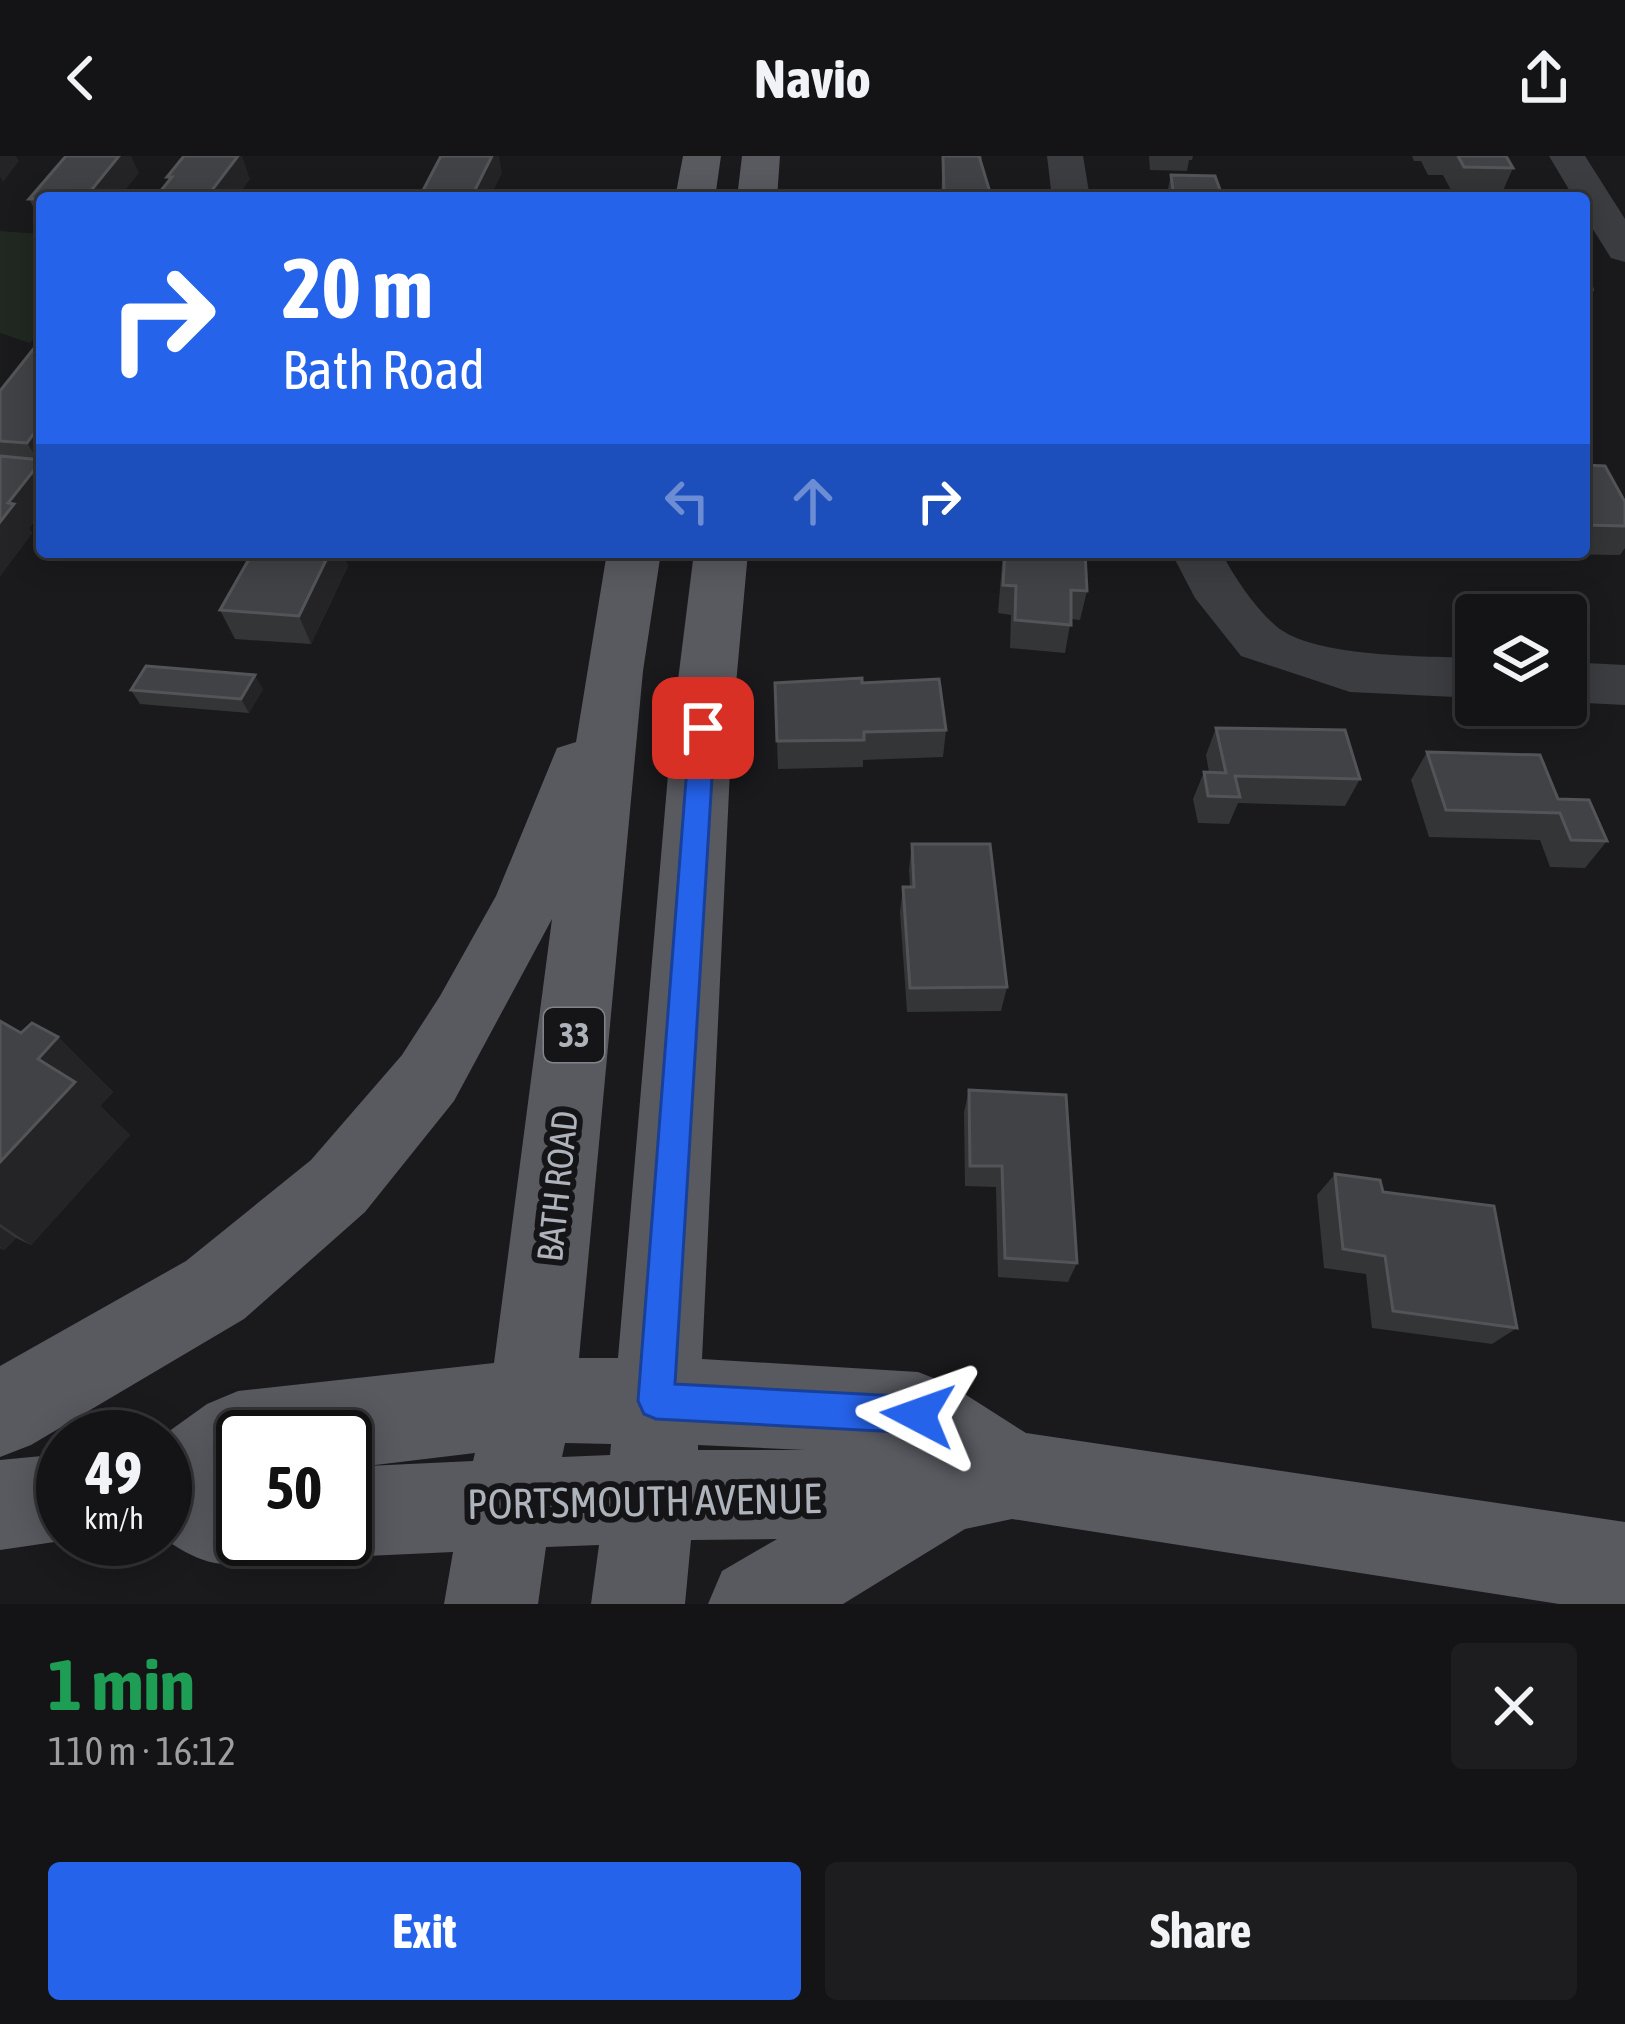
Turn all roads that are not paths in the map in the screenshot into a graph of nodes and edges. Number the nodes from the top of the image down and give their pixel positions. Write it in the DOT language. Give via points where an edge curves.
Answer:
graph roads {
  1 [pos="703,156"];
  2 [pos="761,156"];
  3 [pos="1065,156"];
  4 [pos="1567,156"];
  5 [pos="696,192"];
  6 [pos="758,192"];
  7 [pos="1070,192"];
  8 [pos="1589,192"];
  9 [pos="1590,193"];
  10 [pos="1625,250"];
  11 [pos="633,558"];
  12 [pos="720,558"];
  13 [pos="1199,558"];
  14 [pos="614,671"];
  15 [pos="1455,677"];
  16 [pos="1587,683"];
  17 [pos="1625,686"];
  18 [pos="532,1400"];
  19 [pos="656,1401"];
  20 [pos="0,1414"];
  21 [pos="192,1468"];
  22 [pos="983,1481"];
  23 [pos="651,1496"];
  24 [pos="36,1502"];
  25 [pos="507,1502"];
  26 [pos="0,1505"];
  27 [pos="372,1510"];
  28 [pos="1625,1568"];
  29 [pos="491,1604"];
  30 [pos="638,1604"];
  31 [pos="755,1604"];
  1 -- 5 [label="main road"];
  2 -- 6 [label="main road"];
  3 -- 7 [label="street"];
  4 -- 8 [label="street"];
  9 -- 10 [label="street"];
  11 -- 14 [label="main road, BATH ROAD / 33"];
  12 -- 19 [label="main road"];
  13 -- 15 [label="street" via="1260,644 1350,672"];
  14 -- 18 [label="main road, BATH ROAD / 33"];
  14 -- 20 [label="main road" via="527,903 428,1078 338,1186 215,1290"];
  16 -- 17 [label="street"];
  18 -- 19 [label="main road, PORTSMOUTH AVENUE"];
  18 -- 21 [label="main road, PORTSMOUTH AVENUE" via="238,1435"];
  18 -- 25 [label="main road, BATH ROAD / 33"];
  19 -- 22 [label="main road, PORTSMOUTH AVENUE" via="918,1415"];
  19 -- 23 [label="main road"];
  22 -- 23 [label="main road, PORTSMOUTH AVENUE" via="898,1498"];
  22 -- 28 [label="main road, PORTSMOUTH AVENUE"];
  22 -- 31 [label="main road"];
  23 -- 25 [label="main road, PORTSMOUTH AVENUE"];
  23 -- 30 [label="main road"];
  24 -- 26 [label="main road"];
  25 -- 27 [label="main road, PORTSMOUTH AVENUE"];
  25 -- 29 [label="main road, BATH ROAD / 33"];
}
